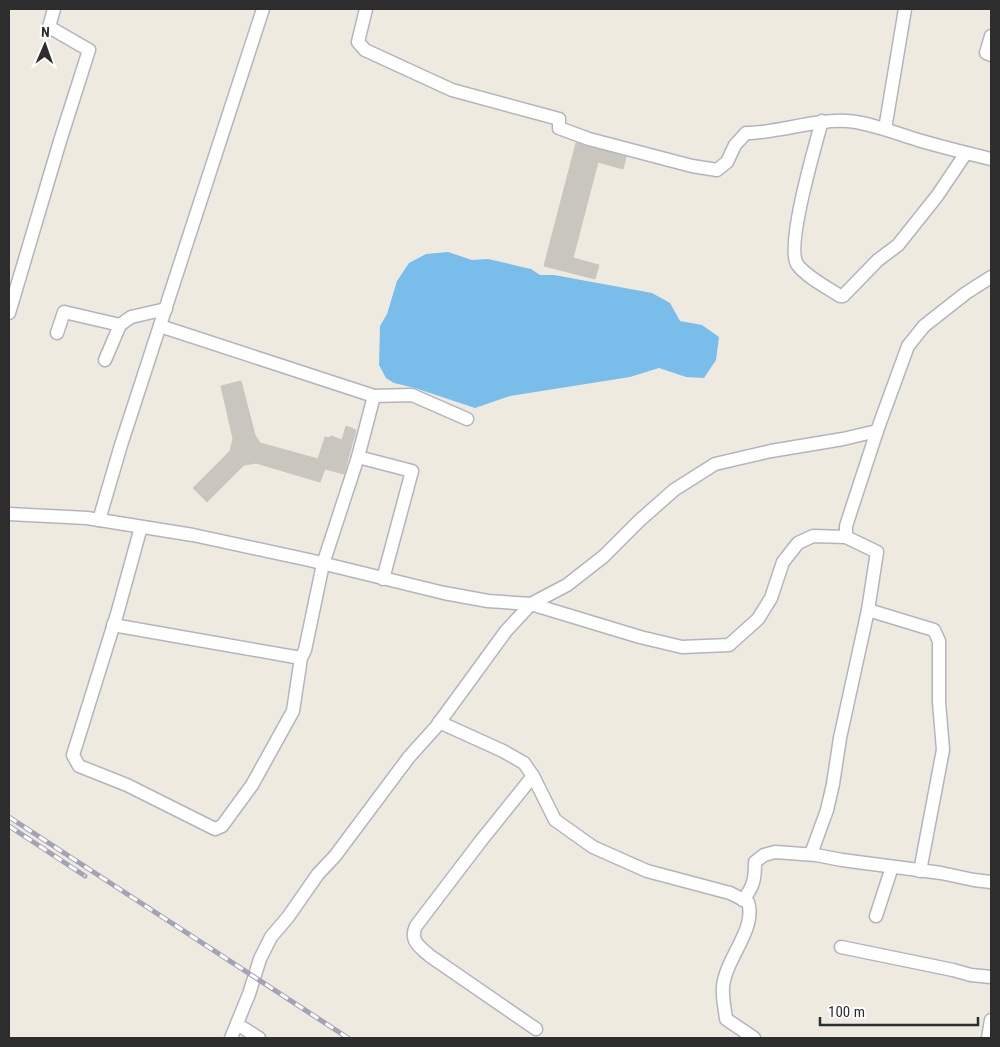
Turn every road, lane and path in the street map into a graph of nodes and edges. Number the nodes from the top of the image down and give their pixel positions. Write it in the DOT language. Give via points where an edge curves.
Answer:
graph roads {
  1 [pos="54,9"];
  2 [pos="263,9"];
  3 [pos="366,9"];
  4 [pos="905,9"];
  5 [pos="991,36"];
  6 [pos="991,54"];
  7 [pos="822,122"];
  8 [pos="885,129"];
  9 [pos="966,153"];
  10 [pos="991,159"];
  11 [pos="991,277"];
  12 [pos="166,309"];
  13 [pos="9,313"];
  14 [pos="120,324"];
  15 [pos="160,326"];
  16 [pos="57,333"];
  17 [pos="105,360"];
  18 [pos="374,396"];
  19 [pos="466,419"];
  20 [pos="877,430"];
  21 [pos="358,457"];
  22 [pos="9,514"];
  23 [pos="99,520"];
  24 [pos="141,527"];
  25 [pos="846,536"];
  26 [pos="323,564"];
  27 [pos="383,579"];
  28 [pos="531,604"];
  29 [pos="868,610"];
  30 [pos="113,625"];
  31 [pos="301,658"];
  32 [pos="440,722"];
  33 [pos="533,776"];
  34 [pos="811,854"];
  35 [pos="892,867"];
  36 [pos="920,871"];
  37 [pos="991,882"];
  38 [pos="743,900"];
  39 [pos="876,916"];
  40 [pos="841,947"];
  41 [pos="991,977"];
  42 [pos="991,1020"];
  43 [pos="237,1024"];
  44 [pos="536,1029"];
  45 [pos="231,1038"];
  46 [pos="259,1038"];
  47 [pos="754,1038"];
  48 [pos="988,1038"];
  1 -- 13 [label="street" via="49,27 90,50"];
  2 -- 12 [label="street"];
  3 -- 7 [label="street" via="358,42 382,58 452,90 559,119 559,128 590,139 692,166 717,170 727,162 746,133"];
  4 -- 8 [label="street"];
  5 -- 6 [label="street" via="986,53"];
  7 -- 8 [label="street" via="849,121"];
  7 -- 9 [label="street" via="806,180 795,259 798,266 840,296 898,245 947,183"];
  8 -- 9 [label="street"];
  9 -- 10 [label="street"];
  11 -- 20 [label="street" via="924,326 908,346"];
  12 -- 14 [label="street" via="131,317"];
  12 -- 15 [label="street"];
  14 -- 16 [label="street" via="64,312"];
  14 -- 17 [label="street"];
  15 -- 18 [label="street"];
  15 -- 23 [label="street"];
  18 -- 19 [label="street" via="412,395"];
  18 -- 21 [label="street"];
  20 -- 25 [label="street" via="846,526"];
  20 -- 28 [label="street" via="715,464 674,490 568,585"];
  21 -- 26 [label="street"];
  21 -- 27 [label="street" via="412,471"];
  22 -- 23 [label="street"];
  23 -- 24 [label="street"];
  24 -- 26 [label="street" via="193,535"];
  24 -- 30 [label="street"];
  25 -- 28 [label="street" via="813,536 798,543 783,562 771,598 758,619 728,645 682,647"];
  25 -- 29 [label="street" via="877,552"];
  26 -- 27 [label="street"];
  26 -- 31 [label="street"];
  27 -- 28 [label="street" via="488,601"];
  28 -- 32 [label="street" via="506,631"];
  29 -- 34 [label="street" via="827,810"];
  29 -- 36 [label="street" via="934,630 940,641 939,702 943,750"];
  30 -- 31 [label="street"];
  30 -- 31 [label="street" via="73,755 79,766 128,785 215,829 222,826 252,785 293,711"];
  32 -- 33 [label="street" via="524,763"];
  32 -- 43 [label="street" via="409,757 271,937"];
  33 -- 38 [label="street" via="555,820 593,847 647,871 730,893"];
  33 -- 44 [label="street" via="422,918 413,935 430,956"];
  34 -- 35 [label="street"];
  34 -- 38 [label="street" via="764,854 755,862 752,888"];
  35 -- 36 [label="street"];
  35 -- 39 [label="street"];
  36 -- 37 [label="street"];
  38 -- 47 [label="street" via="748,902 750,910 746,928 730,961 722,988 726,1019"];
  40 -- 41 [label="street"];
  42 -- 48 [label="street"];
  43 -- 45 [label="street"];
  43 -- 46 [label="street"];
}
